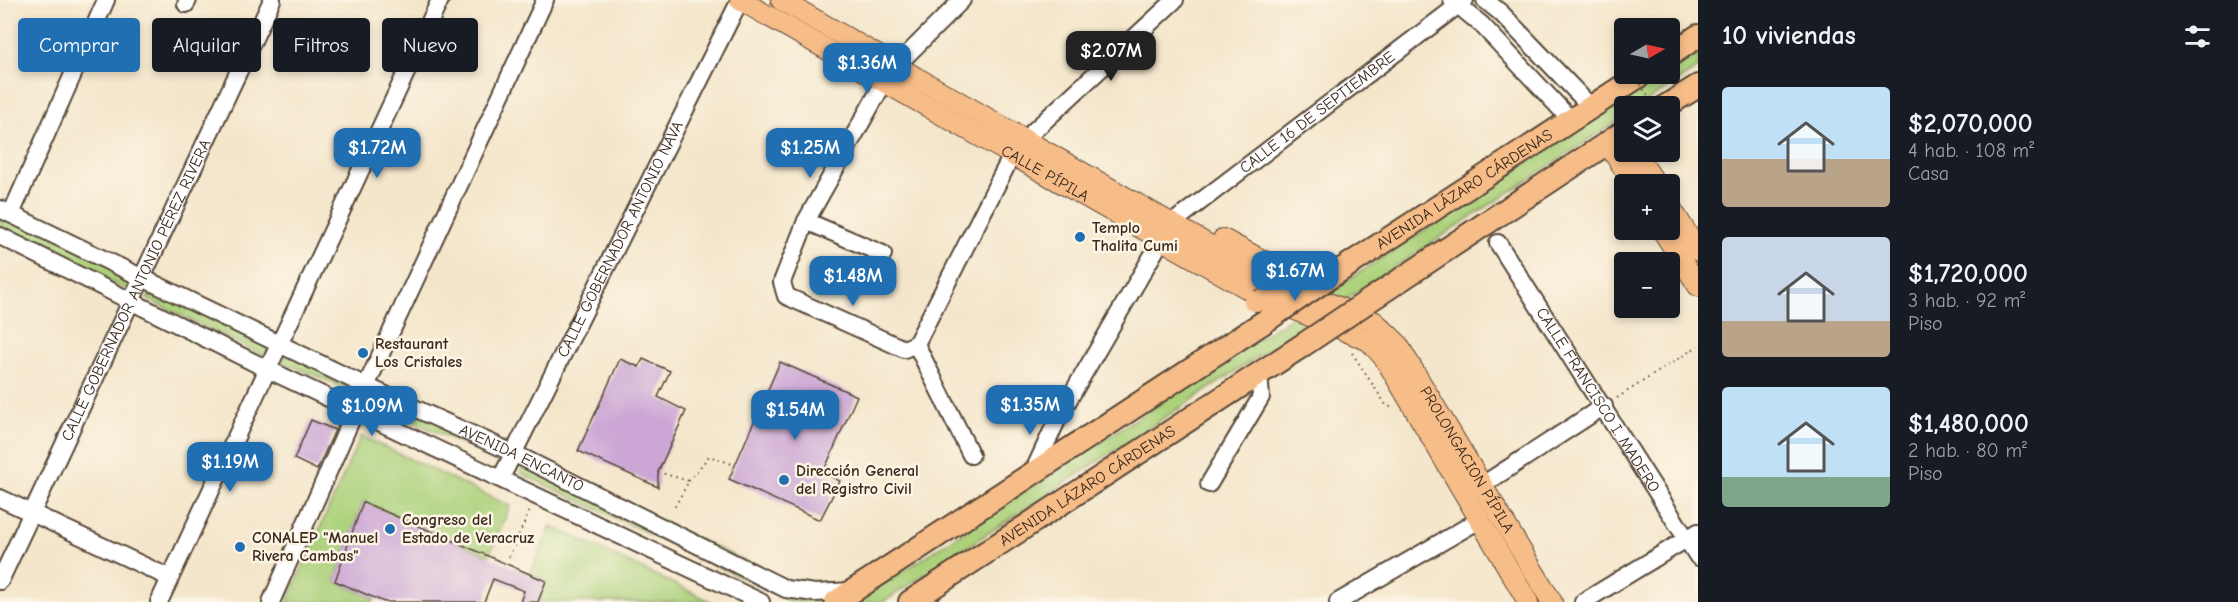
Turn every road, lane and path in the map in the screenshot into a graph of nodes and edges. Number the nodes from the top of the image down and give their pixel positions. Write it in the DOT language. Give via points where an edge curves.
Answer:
graph roads {
  1 [pos="106,0"];
  2 [pos="272,0"];
  3 [pos="440,0"];
  4 [pos="545,0"];
  5 [pos="740,0"];
  6 [pos="781,0"];
  7 [pos="962,0"];
  8 [pos="1175,0"];
  9 [pos="1485,0"];
  10 [pos="1458,1"];
  11 [pos="1698,36"];
  12 [pos="1680,48"];
  13 [pos="896,66"];
  14 [pos="884,82"];
  15 [pos="1627,84"];
  16 [pos="1698,86"];
  17 [pos="1680,97"];
  18 [pos="1591,107"];
  19 [pos="1570,119"];
  20 [pos="1025,139"];
  21 [pos="1614,145"];
  22 [pos="1012,155"];
  23 [pos="6,211"];
  24 [pos="806,221"];
  25 [pos="1680,222"];
  26 [pos="1166,232"];
  27 [pos="0,236"];
  28 [pos="1668,240"];
  29 [pos="1498,243"];
  30 [pos="1698,251"];
  31 [pos="883,254"];
  32 [pos="142,279"];
  33 [pos="1698,286"];
  34 [pos="132,302"];
  35 [pos="1371,312"];
  36 [pos="1352,339"];
  37 [pos="282,343"];
  38 [pos="916,344"];
  39 [pos="1698,346"];
  40 [pos="269,370"];
  41 [pos="1259,375"];
  42 [pos="366,386"];
  43 [pos="1604,406"];
  44 [pos="356,411"];
  45 [pos="1058,418"];
  46 [pos="1420,419"];
  47 [pos="1076,443"];
  48 [pos="513,453"];
  49 [pos="971,455"];
  50 [pos="735,465"];
  51 [pos="1034,470"];
  52 [pos="658,472"];
  53 [pos="501,478"];
  54 [pos="689,481"];
  55 [pos="1209,484"];
  56 [pos="1480,486"];
  57 [pos="0,498"];
  58 [pos="674,508"];
  59 [pos="530,510"];
  60 [pos="34,513"];
  61 [pos="1481,519"];
  62 [pos="1692,535"];
  63 [pos="509,557"];
  64 [pos="1698,557"];
  65 [pos="170,578"];
  66 [pos="0,581"];
  67 [pos="844,596"];
  68 [pos="159,602"];
  69 [pos="271,602"];
  70 [pos="761,602"];
  71 [pos="909,602"];
  72 [pos="1338,602"];
  73 [pos="1528,602"];
  74 [pos="1552,602"];
  75 [pos="1583,602"];
  1 -- 23 [label="street"];
  2 -- 32 [label="street, CALLE GOBERNADOR ANTONIO PÉREZ RIVERA"];
  3 -- 37 [label="street"];
  4 -- 42 [label="street"];
  5 -- 14 [label="main road, CALLE PÍPILA"];
  5 -- 48 [label="street, CALLE GOBERNADOR ANTONIO NAVA"];
  6 -- 13 [label="main road, CALLE PÍPILA"];
  7 -- 13 [label="street"];
  8 -- 20 [label="street"];
  9 -- 18 [label="street"];
  10 -- 19 [label="street"];
  10 -- 26 [label="street, CALLE 16 DE SEPTIEMBRE"];
  11 -- 12 [label="highway"];
  13 -- 20 [label="main road, CALLE PÍPILA"];
  14 -- 22 [label="main road, CALLE PÍPILA"];
  14 -- 24 [label="street"];
  15 -- 18 [label="highway, AVENIDA LÁZARO CÁRDENAS"];
  16 -- 17 [label="highway"];
  18 -- 19 [label="highway, AVENIDA LÁZARO CÁRDENAS"];
  19 -- 47 [label="highway, AVENIDA LÁZARO CÁRDENAS, bridge"];
  20 -- 22 [label="street"];
  20 -- 26 [label="main road, CALLE PÍPILA"];
  21 -- 35 [label="highway, AVENIDA LÁZARO CÁRDENAS"];
  22 -- 26 [label="main road, CALLE PÍPILA"];
  22 -- 38 [label="street"];
  23 -- 32 [label="street, AVENIDA ENCANTO"];
  24 -- 31 [label="street"];
  24 -- 38 [label="street" via="782,282 786,296 904,349"];
  25 -- 30 [label="main road"];
  26 -- 26 [label="main road, bridge" via="1178,258 1243,297 1254,301 1274,297 1282,288 1279,269 1214,234"];
  26 -- 35 [label="main road, CALLE PÍPILA" via="1265,277"];
  26 -- 36 [label="main road, CALLE PÍPILA" via="1255,293"];
  26 -- 45 [label="street"];
  27 -- 34 [label="street, AVENIDA ENCANTO"];
  28 -- 33 [label="main road"];
  29 -- 43 [label="street, CALLE FRANCISCO I. MADERO"];
  32 -- 34 [label="street, CALLE GOBERNADOR ANTONIO PÉREZ RIVERA"];
  32 -- 37 [label="street, AVENIDA ENCANTO"];
  34 -- 40 [label="street, AVENIDA ENCANTO"];
  34 -- 60 [label="street, CALLE GOBERNADOR ANTONIO PÉREZ RIVERA"];
  35 -- 41 [label="highway, AVENIDA LÁZARO CÁRDENAS, bridge" via="1300,347"];
  35 -- 56 [label="main road, PROLONGACION PÍPILA" via="1397,343"];
  36 -- 46 [label="path" via="1386,405"];
  36 -- 46 [label="main road, PROLONGACION PÍPILA" via="1369,340 1381,353"];
  37 -- 40 [label="street"];
  37 -- 42 [label="street, AVENIDA ENCANTO"];
  38 -- 49 [label="street"];
  39 -- 43 [label="path"];
  40 -- 44 [label="street, AVENIDA ENCANTO"];
  40 -- 65 [label="street"];
  41 -- 55 [label="street" via="1261,397"];
  41 -- 71 [label="highway, AVENIDA LÁZARO CÁRDENAS"];
  42 -- 44 [label="street"];
  42 -- 48 [label="street, AVENIDA ENCANTO"];
  43 -- 56 [label="street"];
  43 -- 62 [label="street, CALLE FRANCISCO I. MADERO"];
  44 -- 53 [label="street, AVENIDA ENCANTO"];
  44 -- 69 [label="street"];
  45 -- 47 [label="street" via="1065,435"];
  45 -- 51 [label="street"];
  46 -- 61 [label="main road, PROLONGACION PÍPILA"];
  47 -- 51 [label="highway, AVENIDA LÁZARO CÁRDENAS"];
  48 -- 53 [label="street, CALLE GOBERNADOR ANTONIO NAVA"];
  48 -- 67 [label="street, AVENIDA ENCANTO" via="786,589"];
  50 -- 54 [label="path" via="709,456"];
  51 -- 67 [label="highway, AVENIDA LÁZARO CÁRDENAS"];
  52 -- 54 [label="path"];
  53 -- 70 [label="street, AVENIDA ENCANTO"];
  54 -- 58 [label="path"];
  56 -- 74 [label="main road, PROLONGACION PÍPILA"];
  57 -- 60 [label="street"];
  59 -- 63 [label="path"];
  60 -- 65 [label="street"];
  60 -- 66 [label="street, CALLE GOBERNADOR ANTONIO PÉREZ RIVERA"];
  61 -- 72 [label="street"];
  61 -- 73 [label="main road, PROLONGACION PÍPILA"];
  62 -- 64 [label="street, CALLE FRANCISCO I. MADERO"];
  62 -- 75 [label="street"];
  65 -- 68 [label="street"];
}
